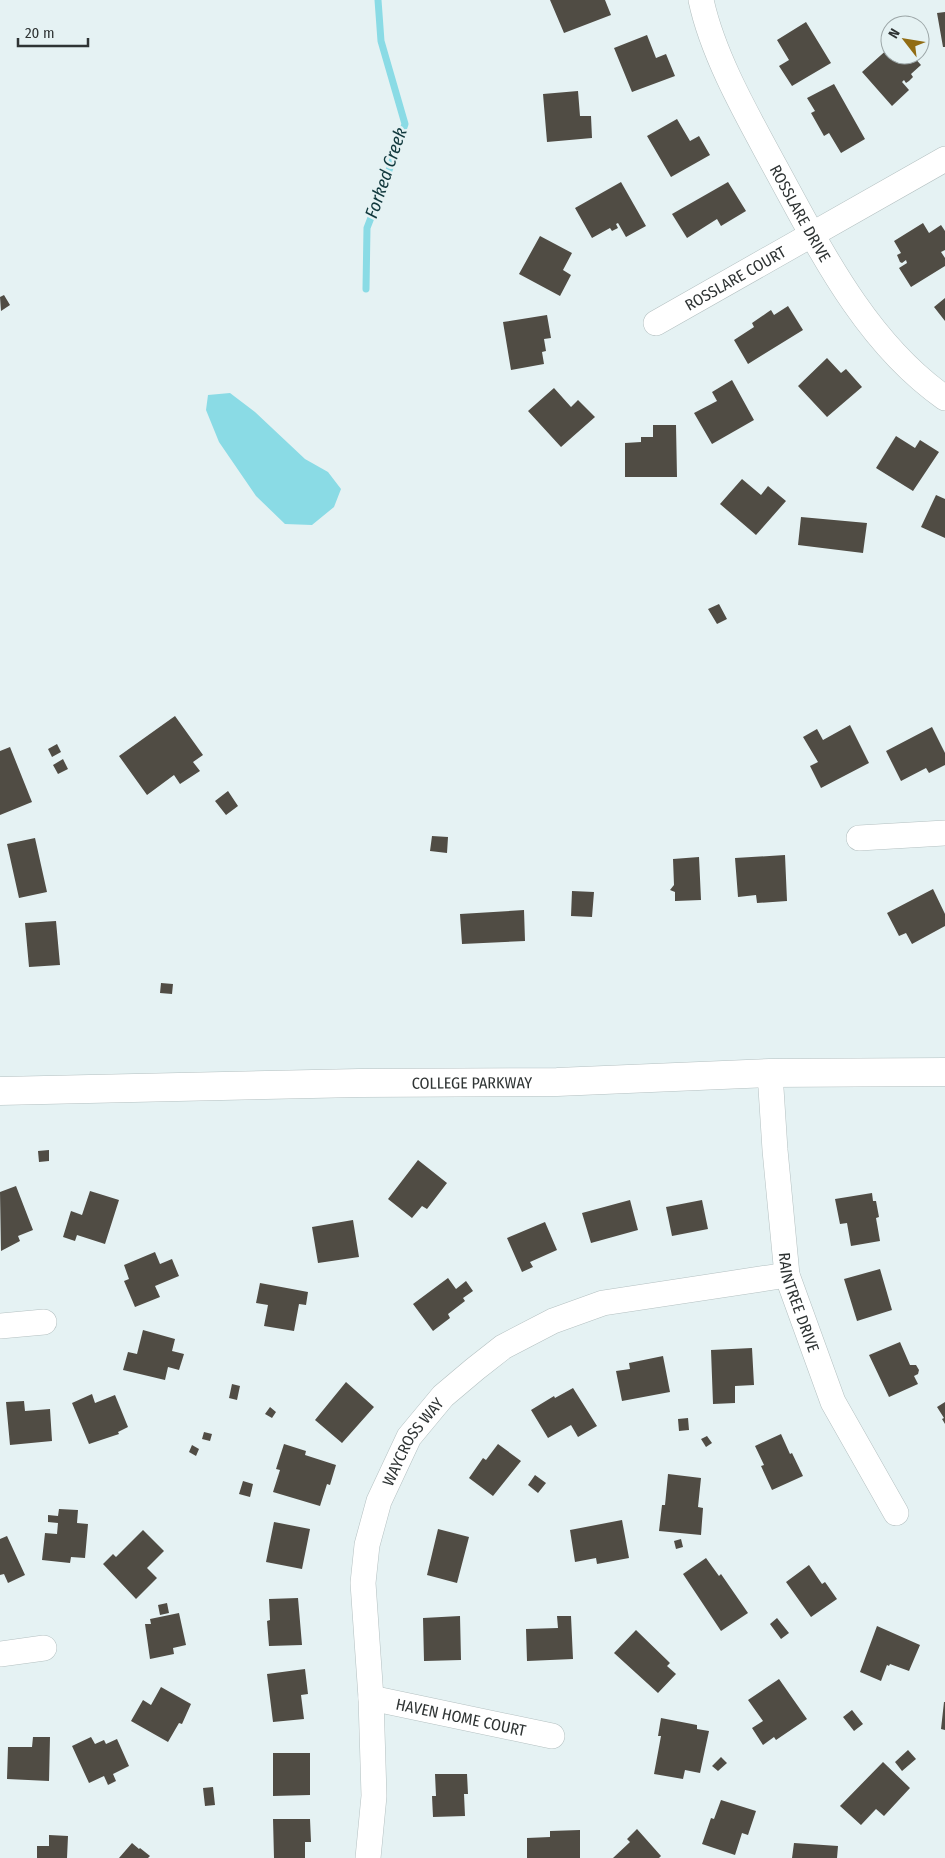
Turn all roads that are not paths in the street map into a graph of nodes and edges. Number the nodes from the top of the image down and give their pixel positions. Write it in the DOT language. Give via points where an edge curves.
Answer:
graph roads {
  1 [pos="700,0"];
  2 [pos="945,159"];
  3 [pos="812,234"];
  4 [pos="656,323"];
  5 [pos="945,398"];
  6 [pos="945,833"];
  7 [pos="859,838"];
  8 [pos="770,1072"];
  9 [pos="945,1072"];
  10 [pos="0,1091"];
  11 [pos="786,1275"];
  12 [pos="44,1322"];
  13 [pos="0,1326"];
  14 [pos="896,1513"];
  15 [pos="44,1648"];
  16 [pos="0,1654"];
  17 [pos="371,1698"];
  18 [pos="552,1736"];
  19 [pos="368,1858"];
  1 -- 3 [label="street, ROSSLARE DRIVE" via="706,26 746,113"];
  2 -- 3 [label="street, ROSSLARE COURT"];
  3 -- 4 [label="street, ROSSLARE COURT"];
  3 -- 5 [label="street, ROSSLARE DRIVE" via="885,344 925,384"];
  6 -- 7 [label="street"];
  8 -- 9 [label="main road, COLLEGE PARKWAY"];
  8 -- 10 [label="main road, COLLEGE PARKWAY" via="557,1082"];
  8 -- 11 [label="street, RAINTREE DRIVE"];
  11 -- 14 [label="street, RAINTREE DRIVE" via="833,1402"];
  11 -- 17 [label="street, WAYCROSS WAY" via="603,1303 553,1321 502,1347 443,1396 409,1437 378,1501 367,1545 363,1583"];
  12 -- 13 [label="street"];
  15 -- 16 [label="street"];
  17 -- 18 [label="street, HAVEN HOME COURT"];
  17 -- 19 [label="street, WAYCROSS WAY" via="374,1796"];
}
